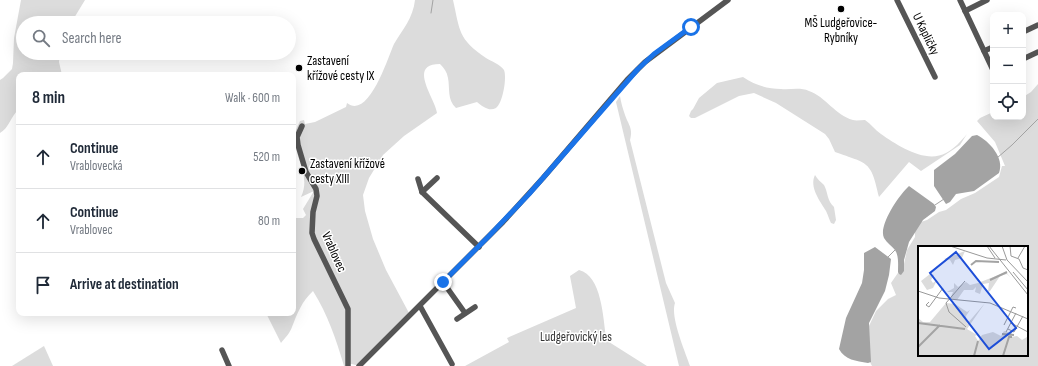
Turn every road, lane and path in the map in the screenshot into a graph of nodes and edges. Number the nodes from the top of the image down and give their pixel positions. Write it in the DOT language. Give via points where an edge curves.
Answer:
graph roads {
  1 [pos="728,0"];
  2 [pos="897,0"];
  3 [pos="960,0"];
  4 [pos="987,0"];
  5 [pos="965,11"];
  6 [pos="1038,25"];
  7 [pos="1026,31"];
  8 [pos="991,48"];
  9 [pos="984,51"];
  10 [pos="1038,52"];
  11 [pos="1026,58"];
  12 [pos="990,64"];
  13 [pos="935,78"];
  14 [pos="302,126"];
  15 [pos="418,178"];
  16 [pos="437,178"];
  17 [pos="422,192"];
  18 [pos="479,247"];
  19 [pos="443,282"];
  20 [pos="420,306"];
  21 [pos="475,307"];
  22 [pos="465,314"];
  23 [pos="457,319"];
  24 [pos="222,350"];
  25 [pos="452,364"];
  26 [pos="229,366"];
  27 [pos="348,366"];
  28 [pos="359,366"];
  1 -- 18 [label="street" via="645,62"];
  2 -- 13 [label="street, U Kapličky"];
  3 -- 5 [label="street"];
  4 -- 5 [label="street"];
  5 -- 9 [label="street"];
  6 -- 7 [label="street"];
  8 -- 9 [label="street"];
  9 -- 12 [label="street"];
  10 -- 11 [label="street"];
  14 -- 27 [label="street, Vrablovec" via="297,137 298,145 317,196 313,212 314,238 348,309"];
  15 -- 17 [label="street"];
  16 -- 17 [label="street"];
  17 -- 18 [label="street"];
  18 -- 19 [label="street"];
  19 -- 20 [label="street"];
  19 -- 22 [label="street"];
  20 -- 25 [label="street"];
  20 -- 28 [label="street"];
  21 -- 22 [label="street"];
  22 -- 23 [label="street"];
  24 -- 26 [label="street"];
}
